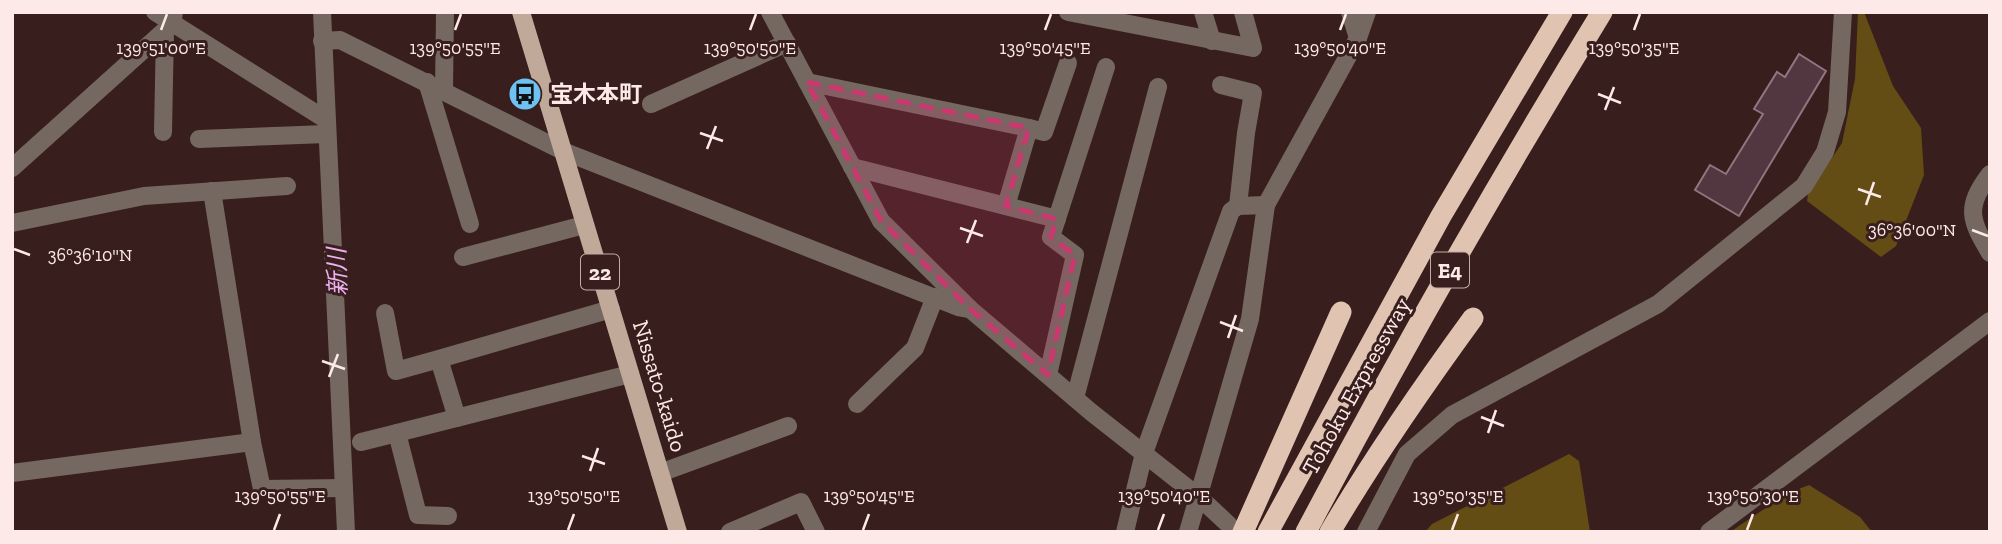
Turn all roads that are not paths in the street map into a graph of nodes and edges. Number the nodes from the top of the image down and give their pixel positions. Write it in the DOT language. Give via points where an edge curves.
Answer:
graph roads {
  1 [pos="155,12"];
  2 [pos="445,12"];
  3 [pos="521,12"];
  4 [pos="770,12"];
  5 [pos="1203,12"];
  6 [pos="1243,12"];
  7 [pos="1350,12"];
  8 [pos="1367,12"];
  9 [pos="1562,12"];
  10 [pos="1602,12"];
  11 [pos="1843,12"];
  12 [pos="1079,13"];
  13 [pos="170,22"];
  14 [pos="324,27"];
  15 [pos="1359,38"];
  16 [pos="1212,41"];
  17 [pos="786,43"];
  18 [pos="1068,63"];
  19 [pos="1106,67"];
  20 [pos="427,82"];
  21 [pos="807,82"];
  22 [pos="1221,85"];
  23 [pos="1158,87"];
  24 [pos="444,90"];
  25 [pos="652,104"];
  26 [pos="326,127"];
  27 [pos="1029,128"];
  28 [pos="163,132"];
  29 [pos="199,139"];
  30 [pos="563,151"];
  31 [pos="852,167"];
  32 [pos="12,168"];
  33 [pos="1990,174"];
  34 [pos="287,186"];
  35 [pos="212,191"];
  36 [pos="1266,205"];
  37 [pos="1006,206"];
  38 [pos="1238,206"];
  39 [pos="1057,219"];
  40 [pos="12,222"];
  41 [pos="470,224"];
  42 [pos="584,225"];
  43 [pos="1990,253"];
  44 [pos="463,257"];
  45 [pos="935,298"];
  46 [pos="611,309"];
  47 [pos="970,309"];
  48 [pos="1340,312"];
  49 [pos="385,313"];
  50 [pos="1473,318"];
  51 [pos="1990,321"];
  52 [pos="439,359"];
  53 [pos="630,374"];
  54 [pos="1048,375"];
  55 [pos="1074,398"];
  56 [pos="857,404"];
  57 [pos="457,418"];
  58 [pos="788,426"];
  59 [pos="397,433"];
  60 [pos="252,442"];
  61 [pos="361,442"];
  62 [pos="1144,453"];
  63 [pos="660,472"];
  64 [pos="12,473"];
  65 [pos="344,488"];
  66 [pos="1199,497"];
  67 [pos="448,516"];
  68 [pos="1236,528"];
  69 [pos="346,532"];
  70 [pos="678,532"];
  71 [pos="730,532"];
  72 [pos="816,532"];
  73 [pos="1125,532"];
  74 [pos="1188,532"];
  75 [pos="1268,532"];
  76 [pos="1306,532"];
  77 [pos="1330,532"];
  78 [pos="1366,532"];
  79 [pos="1709,532"];
  1 -- 13 [label="street"];
  2 -- 24 [label="street"];
  3 -- 30 [label="main road, Nissato-kaido / 22"];
  4 -- 17 [label="street"];
  5 -- 16 [label="street"];
  6 -- 16 [label="street" via="1252,48"];
  7 -- 15 [label="street"];
  8 -- 15 [label="street"];
  9 -- 75 [label="highway, Tohoku Expressway / E4" via="1441,216"];
  10 -- 76 [label="highway, Tohoku Expressway / E4" via="1377,398"];
  11 -- 78 [label="street" via="1837,112 1825,152 1804,186 1658,304 1452,415 1407,454"];
  12 -- 16 [label="street"];
  13 -- 26 [label="street"];
  13 -- 28 [label="street"];
  13 -- 32 [label="street"];
  14 -- 20 [label="street"];
  14 -- 26 [label="street"];
  15 -- 36 [label="street"];
  17 -- 21 [label="street"];
  17 -- 25 [label="street"];
  18 -- 27 [label="street" via="1044,132"];
  19 -- 39 [label="street"];
  20 -- 24 [label="street"];
  20 -- 41 [label="street"];
  21 -- 27 [label="street"];
  21 -- 31 [label="street"];
  22 -- 38 [label="street" via="1253,93"];
  23 -- 55 [label="street"];
  24 -- 30 [label="street"];
  26 -- 29 [label="street"];
  26 -- 65 [label="street"];
  27 -- 37 [label="street"];
  30 -- 42 [label="main road, Nissato-kaido / 22"];
  30 -- 45 [label="street"];
  31 -- 37 [label="street"];
  31 -- 47 [label="street" via="881,221"];
  33 -- 43 [label="street" via="1972,209 1975,229"];
  34 -- 35 [label="street"];
  35 -- 40 [label="street" via="144,196"];
  35 -- 60 [label="street"];
  36 -- 38 [label="street"];
  36 -- 66 [label="street" via="1250,319"];
  37 -- 39 [label="street"];
  38 -- 62 [label="street" via="1231,211"];
  39 -- 54 [label="street" via="1051,237 1075,255"];
  42 -- 44 [label="street"];
  42 -- 46 [label="main road, Nissato-kaido / 22"];
  45 -- 47 [label="street"];
  45 -- 56 [label="street" via="915,348"];
  46 -- 52 [label="street"];
  46 -- 53 [label="main road, Nissato-kaido / 22"];
  47 -- 54 [label="street"];
  48 -- 68 [label="highway"];
  49 -- 52 [label="street" via="396,371"];
  50 -- 77 [label="highway" via="1401,416"];
  51 -- 79 [label="street"];
  52 -- 57 [label="street"];
  53 -- 57 [label="street"];
  53 -- 63 [label="main road, Nissato-kaido / 22"];
  54 -- 55 [label="street"];
  55 -- 62 [label="street"];
  57 -- 59 [label="street"];
  58 -- 63 [label="street"];
  59 -- 61 [label="street"];
  59 -- 67 [label="street" via="418,514"];
  60 -- 64 [label="street"];
  60 -- 65 [label="street" via="262,489"];
  62 -- 66 [label="street"];
  62 -- 73 [label="street"];
  63 -- 70 [label="main road, Nissato-kaido / 22"];
  65 -- 69 [label="street"];
  66 -- 68 [label="street"];
  66 -- 74 [label="street"];
  71 -- 72 [label="street" via="801,502"];
}
